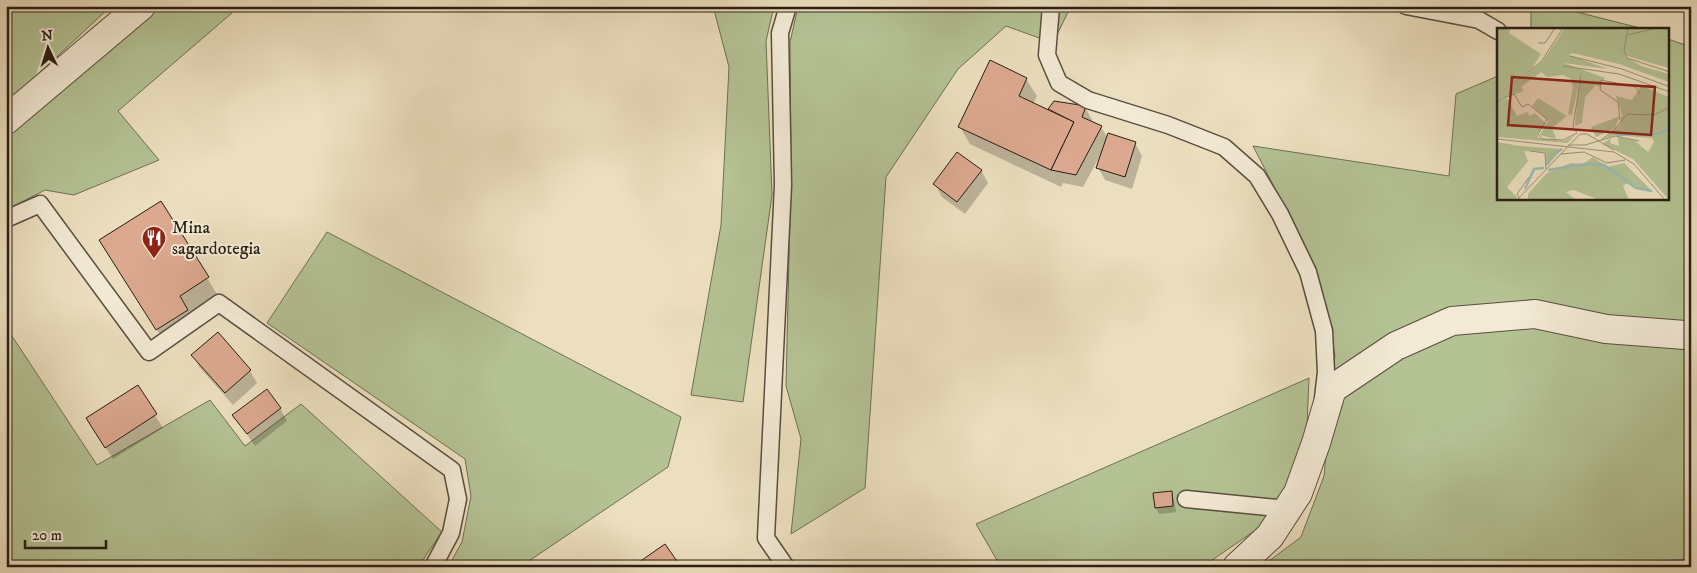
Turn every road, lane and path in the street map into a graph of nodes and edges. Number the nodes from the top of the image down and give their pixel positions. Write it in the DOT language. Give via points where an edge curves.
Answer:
graph roads {
  1 [pos="141,6"];
  2 [pos="788,6"];
  3 [pos="1051,6"];
  4 [pos="1406,6"];
  5 [pos="1497,30"];
  6 [pos="6,120"];
  7 [pos="6,219"];
  8 [pos="1691,334"];
  9 [pos="1316,443"];
  10 [pos="1186,499"];
  11 [pos="1288,509"];
  12 [pos="433,567"];
  13 [pos="786,567"];
  14 [pos="1237,567"];
  1 -- 6 [label="street"];
  2 -- 13 [label="lane" via="780,34 783,185 766,538"];
  3 -- 9 [label="lane" via="1047,55 1059,83 1088,100 1168,125 1224,147 1257,176 1308,272 1324,330 1326,372"];
  4 -- 5 [label="lane" via="1479,20"];
  7 -- 12 [label="lane" via="40,204 149,352 219,303 452,470 458,499 451,533"];
  8 -- 9 [label="street" via="1606,329 1534,314 1452,321 1396,346 1332,389"];
  9 -- 11 [label="street" via="1298,493"];
  10 -- 11 [label="lane"];
  11 -- 14 [label="street" via="1270,536"];
}
